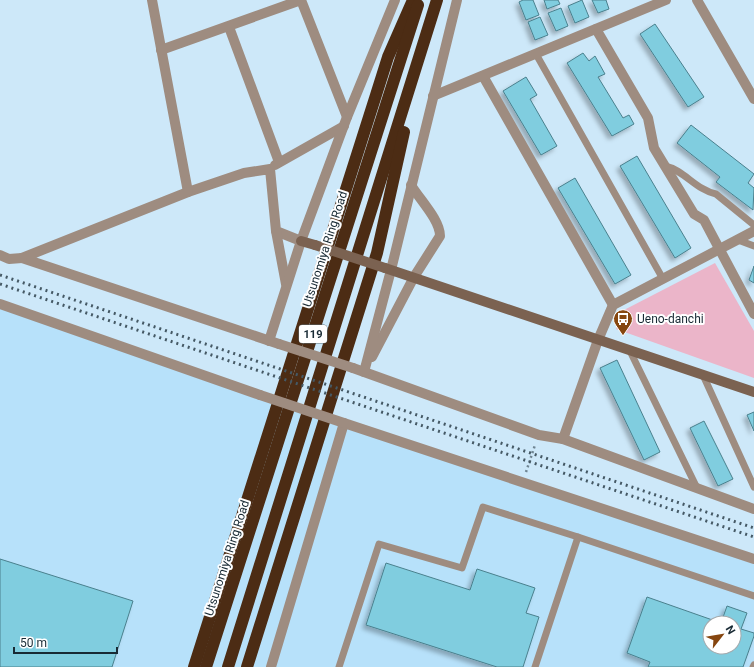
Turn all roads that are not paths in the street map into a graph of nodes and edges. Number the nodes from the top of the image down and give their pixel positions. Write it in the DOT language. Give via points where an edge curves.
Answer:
graph roads {
  1 [pos="152,0"];
  2 [pos="395,0"];
  3 [pos="413,0"];
  4 [pos="419,0"];
  5 [pos="437,0"];
  6 [pos="457,0"];
  7 [pos="666,0"];
  8 [pos="698,0"];
  9 [pos="652,3"];
  10 [pos="229,27"];
  11 [pos="596,29"];
  12 [pos="161,50"];
  13 [pos="536,54"];
  14 [pos="483,76"];
  15 [pos="413,81"];
  16 [pos="433,96"];
  17 [pos="754,99"];
  18 [pos="346,122"];
  19 [pos="279,162"];
  20 [pos="665,166"];
  21 [pos="270,169"];
  22 [pos="411,185"];
  23 [pos="188,192"];
  24 [pos="754,225"];
  25 [pos="276,231"];
  26 [pos="754,232"];
  27 [pos="738,240"];
  28 [pos="301,241"];
  29 [pos="754,246"];
  30 [pos="719,250"];
  31 [pos="0,255"];
  32 [pos="22,258"];
  33 [pos="388,269"];
  34 [pos="414,277"];
  35 [pos="663,279"];
  36 [pos="287,286"];
  37 [pos="0,304"];
  38 [pos="613,305"];
  39 [pos="753,310"];
  40 [pos="598,340"];
  41 [pos="269,341"];
  42 [pos="630,351"];
  43 [pos="364,372"];
  44 [pos="703,375"];
  45 [pos="754,392"];
  46 [pos="344,423"];
  47 [pos="563,439"];
  48 [pos="754,487"];
  49 [pos="697,488"];
  50 [pos="754,509"];
  51 [pos="578,538"];
  52 [pos="754,559"];
  53 [pos="754,596"];
  54 [pos="194,667"];
  55 [pos="206,667"];
  56 [pos="228,667"];
  57 [pos="247,667"];
  58 [pos="271,667"];
  59 [pos="339,667"];
  60 [pos="535,667"];
  1 -- 12 [label="street"];
  2 -- 18 [label="street"];
  3 -- 54 [label="highway" via="388,57"];
  4 -- 55 [label="highway, Utsunomiya Ring Road / 119"];
  5 -- 15 [label="highway, 119"];
  6 -- 16 [label="street"];
  7 -- 9 [label="street"];
  8 -- 17 [label="street"];
  9 -- 11 [label="street"];
  10 -- 12 [label="street"];
  10 -- 18 [label="street" via="301,0"];
  10 -- 19 [label="street"];
  11 -- 13 [label="street"];
  11 -- 20 [label="street" via="648,118 654,148"];
  12 -- 23 [label="street"];
  13 -- 14 [label="street"];
  13 -- 35 [label="lane"];
  14 -- 16 [label="street"];
  14 -- 38 [label="street"];
  15 -- 56 [label="highway, 119"];
  15 -- 57 [label="highway" via="377,253"];
  16 -- 22 [label="street"];
  18 -- 19 [label="street"];
  18 -- 28 [label="street"];
  19 -- 21 [label="street"];
  20 -- 24 [label="lane" via="674,168 708,193 716,194"];
  20 -- 30 [label="street" via="694,214 704,220"];
  21 -- 23 [label="street" via="244,173"];
  21 -- 25 [label="street"];
  22 -- 33 [label="street"];
  22 -- 34 [label="street" via="440,229 436,244"];
  23 -- 32 [label="street"];
  25 -- 28 [label="street"];
  25 -- 36 [label="street"];
  26 -- 27 [label="street"];
  27 -- 29 [label="lane"];
  27 -- 30 [label="street"];
  28 -- 33 [label="street, bridge"];
  28 -- 36 [label="street"];
  30 -- 35 [label="street"];
  30 -- 39 [label="street"];
  31 -- 32 [label="street"];
  32 -- 41 [label="street"];
  33 -- 34 [label="street"];
  33 -- 43 [label="street"];
  34 -- 40 [label="street"];
  34 -- 43 [label="street"];
  35 -- 38 [label="street"];
  36 -- 41 [label="street"];
  37 -- 46 [label="street, bridge"];
  38 -- 40 [label="street"];
  40 -- 42 [label="street"];
  40 -- 47 [label="street"];
  41 -- 43 [label="street, bridge"];
  42 -- 44 [label="street"];
  42 -- 49 [label="lane"];
  43 -- 47 [label="street" via="539,435"];
  44 -- 45 [label="street"];
  44 -- 48 [label="lane"];
  46 -- 52 [label="street"];
  46 -- 58 [label="street"];
  47 -- 49 [label="street"];
  49 -- 50 [label="street"];
  51 -- 53 [label="lane"];
  51 -- 59 [label="lane" via="483,507 462,568 379,544"];
  51 -- 60 [label="lane"];
}
